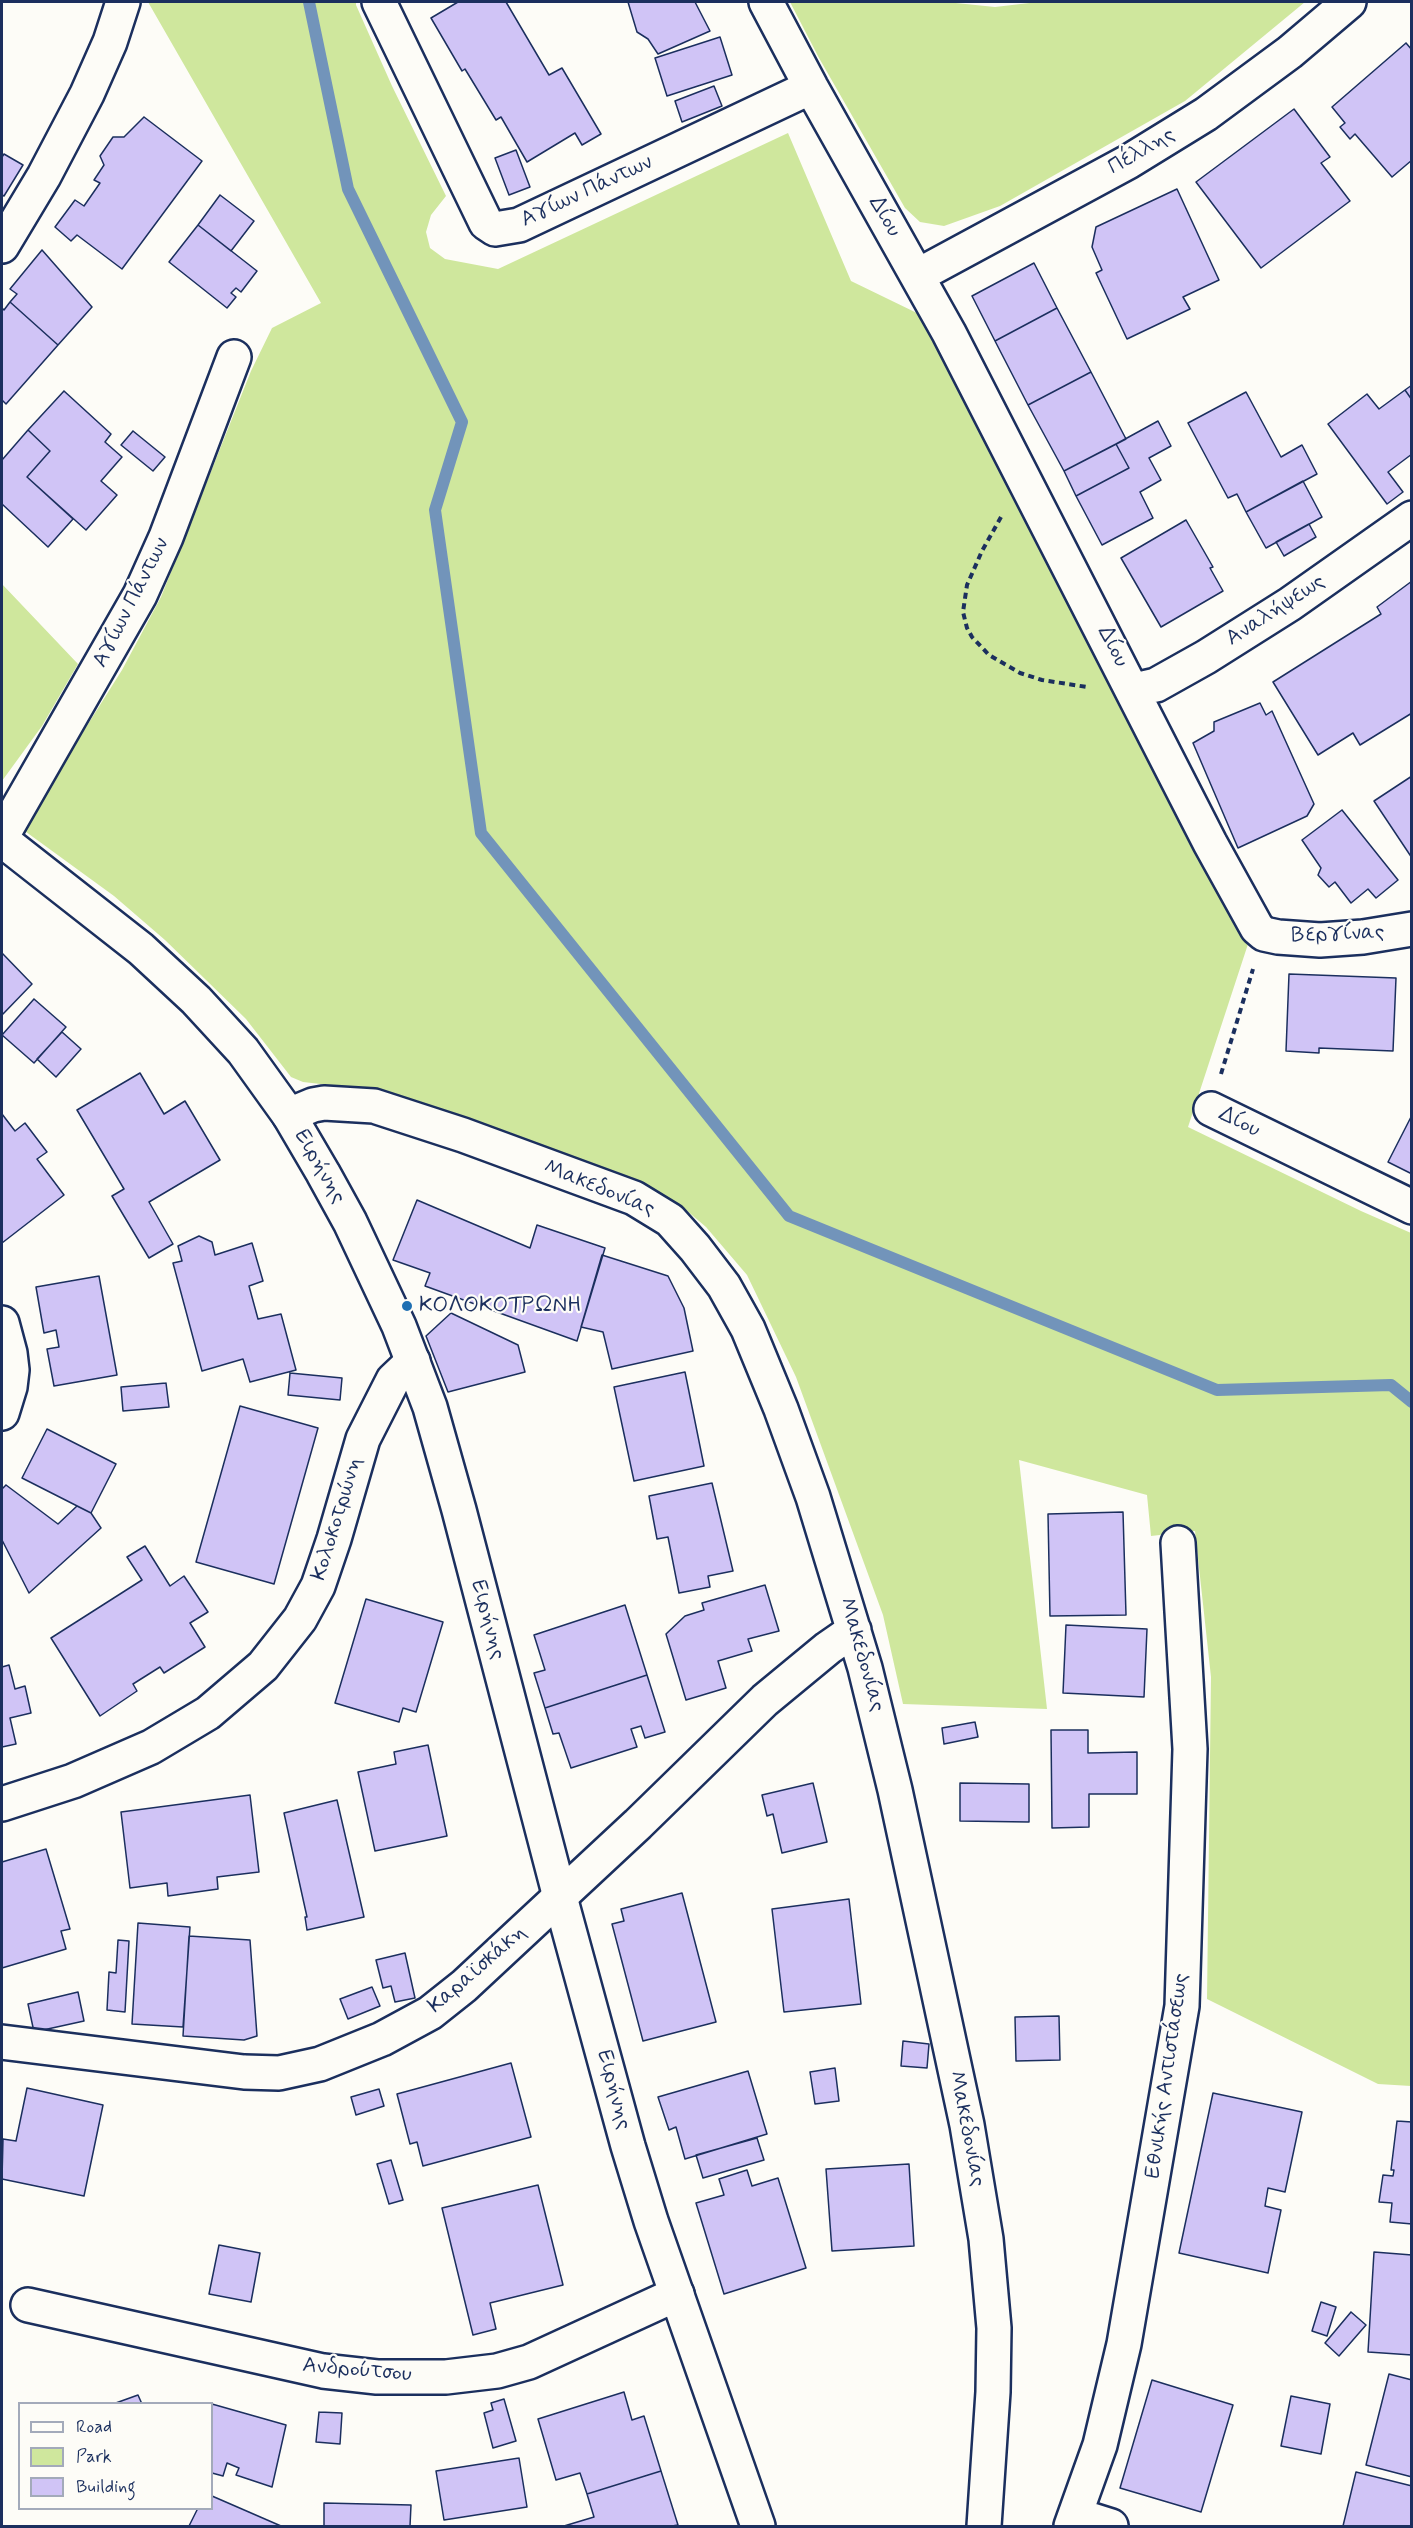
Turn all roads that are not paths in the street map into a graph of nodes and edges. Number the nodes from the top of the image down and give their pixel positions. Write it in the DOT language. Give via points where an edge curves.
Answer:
graph roads {
  1 [pos="123,2"];
  2 [pos="379,2"];
  3 [pos="766,2"];
  4 [pos="1349,2"];
  5 [pos="811,87"];
  6 [pos="2,246"];
  7 [pos="917,276"];
  8 [pos="234,357"];
  9 [pos="1412,518"];
  10 [pos="1134,690"];
  11 [pos="2,838"];
  12 [pos="1412,929"];
  13 [pos="1264,934"];
  14 [pos="1211,1110"];
  15 [pos="289,1115"];
  16 [pos="1412,1207"];
  17 [pos="2,1323"];
  18 [pos="413,1361"];
  19 [pos="2,1413"];
  20 [pos="1178,1543"];
  21 [pos="854,1630"];
  22 [pos="2,1804"];
  23 [pos="560,1897"];
  24 [pos="2,2042"];
  25 [pos="676,2294"];
  26 [pos="28,2305"];
  27 [pos="1073,2521"];
  28 [pos="758,2526"];
  29 [pos="984,2526"];
  30 [pos="1111,2526"];
  1 -- 6 [label="street" via="87,94"];
  2 -- 5 [label="street, Αγίων Πάντων" via="486,223 495,229 519,225"];
  3 -- 5 [label="street, Δίου"];
  4 -- 7 [label="street, Πέλλης" via="1206,114 1128,162"];
  5 -- 7 [label="street, Δίου"];
  7 -- 10 [label="street, Δίου"];
  8 -- 11 [label="street, Αγίων Πάντων" via="171,526 140,595"];
  9 -- 10 [label="street, Αναλήψεως" via="1290,604 1206,657 1156,685"];
  10 -- 13 [label="street, Δίου" via="1229,880"];
  11 -- 15 [label="street, Ειρήνης" via="180,985 243,1051"];
  12 -- 13 [label="street, Βεργίνας" via="1342,939"];
  14 -- 16 [label="street, Δίου"];
  15 -- 18 [label="street, Ειρήνης" via="350,1222"];
  15 -- 21 [label="street, Μακεδονίας" via="324,1103 392,1111 619,1192 670,1220 714,1271 757,1348 813,1497"];
  17 -- 19 [label="street" via="12,1370"];
  18 -- 22 [label="street, Κολοκοτρώνη" via="393,1380 363,1439 315,1593 286,1640 263,1666 208,1713 160,1742 92,1774"];
  18 -- 23 [label="street, Ειρήνης" via="457,1501"];
  20 -- 27 [label="street, Εθνικής Αντιστάσεως" via="1190,1749 1182,2006 1124,2344 1100,2445"];
  21 -- 23 [label="street, Καραϊσκάκη" via="765,1700"];
  21 -- 29 [label="street, Μακεδονίας" via="895,1790 967,2125 986,2239 995,2360"];
  23 -- 24 [label="street, Καραϊσκάκη" via="430,2013 382,2039 302,2070 244,2072"];
  23 -- 25 [label="street, Ειρήνης" via="628,2146"];
  25 -- 26 [label="street, Ανδρούτσου" via="529,2362 497,2372 446,2377 377,2377 323,2371"];
  25 -- 28 [label="street, Ειρήνης"];
  27 -- 30 [label="street"];
}
